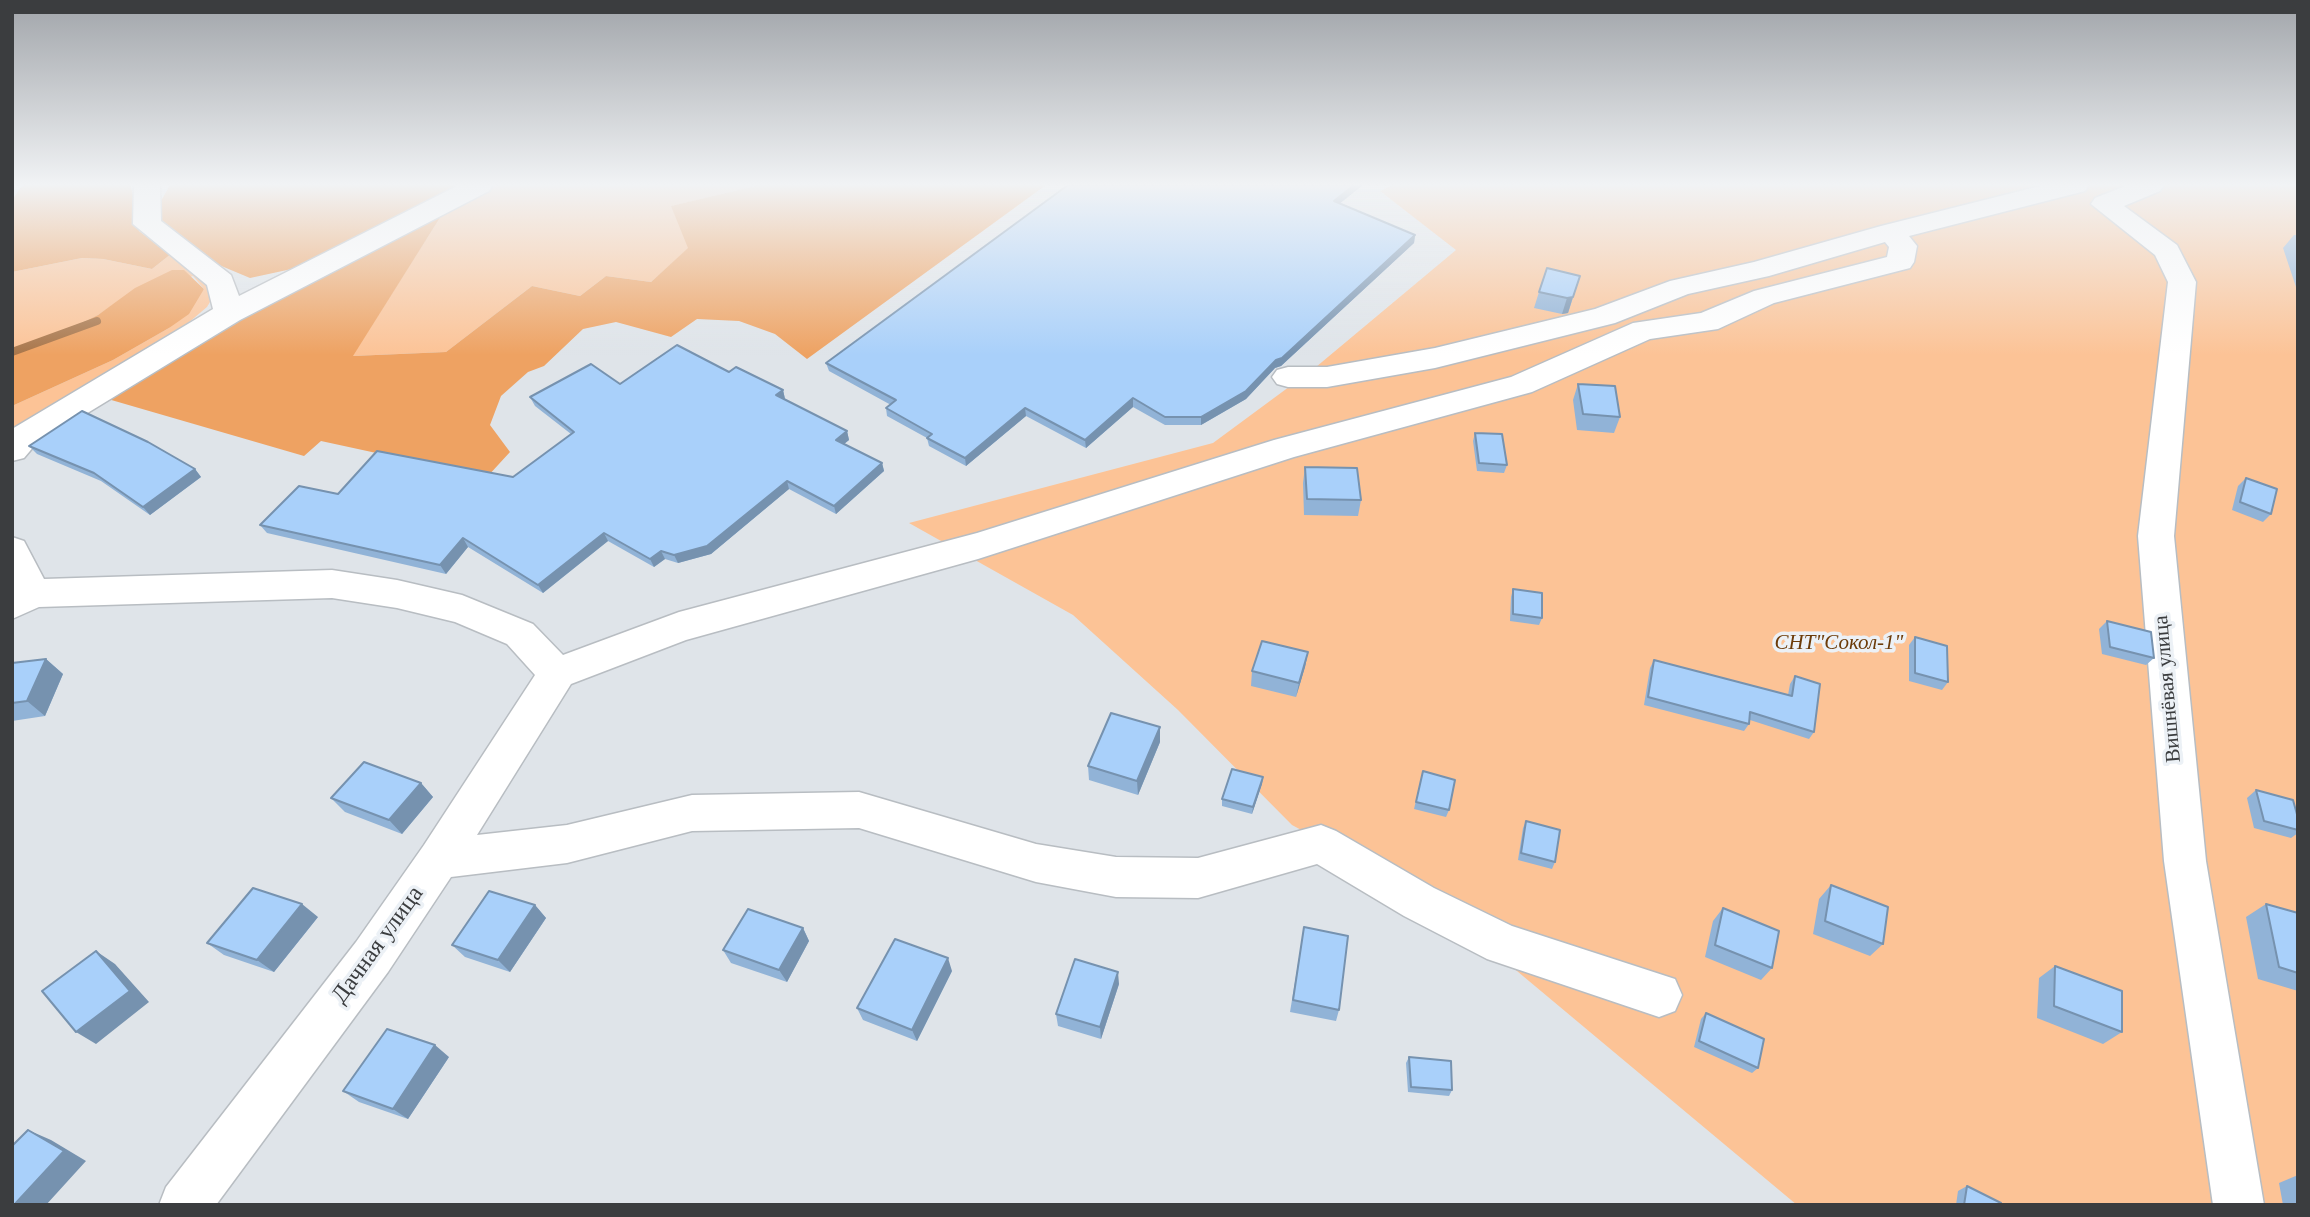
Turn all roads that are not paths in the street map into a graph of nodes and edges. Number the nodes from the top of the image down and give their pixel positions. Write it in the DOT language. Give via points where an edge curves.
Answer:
graph roads {
  1 [pos="170,242"];
  2 [pos="369,242"];
  3 [pos="1857,242"];
  4 [pos="1899,242"];
  5 [pos="2154,242"];
  6 [pos="229,313"];
  7 [pos="1288,377"];
  8 [pos="12,450"];
  9 [pos="12,550"];
  10 [pos="23,599"];
  11 [pos="556,673"];
  12 [pos="439,859"];
  13 [pos="1660,995"];
  14 [pos="184,1205"];
  15 [pos="2239,1205"];
  1 -- 6 [label="street" via="221,281"];
  2 -- 6 [label="street"];
  3 -- 7 [label="street" via="1680,287 1604,316 1448,355 1327,377"];
  4 -- 11 [label="street" via="1903,246 1899,262 1765,297 1707,322 1644,330 1521,385 1286,448 978,546 678,627"];
  5 -- 15 [label="street, Вишнёвая улица" via="2167,251 2182,282 2156,536 2184,847"];
  6 -- 8 [label="street" via="23,437"];
  9 -- 10 [label="street"];
  10 -- 11 [label="street" via="332,584 462,609 520,634"];
  11 -- 12 [label="street, Дачная улица"];
  12 -- 13 [label="street" via="567,844 692,813 859,810 1036,863 1116,877 1198,878 1321,844 1419,902 1503,944"];
  12 -- 14 [label="street, Дачная улица" via="372,957"];
}
